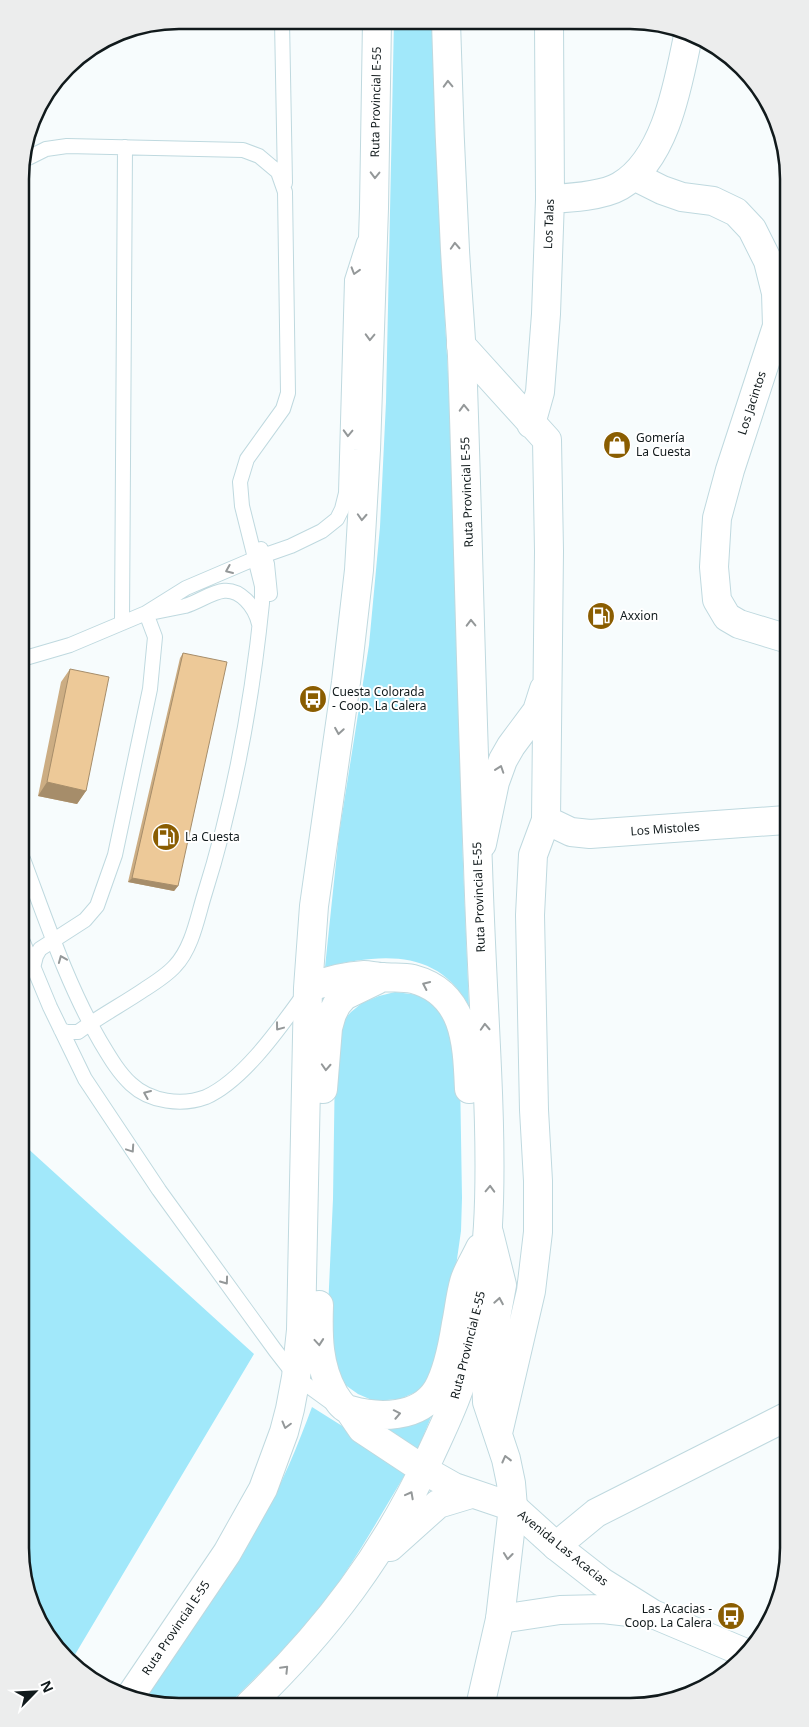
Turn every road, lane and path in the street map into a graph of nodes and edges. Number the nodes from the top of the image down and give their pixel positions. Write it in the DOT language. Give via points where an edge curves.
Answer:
graph roads {
  1 [pos="282,29"];
  2 [pos="377,29"];
  3 [pos="446,29"];
  4 [pos="549,29"];
  5 [pos="687,40"];
  6 [pos="125,147"];
  7 [pos="31,156"];
  8 [pos="634,176"];
  9 [pos="286,192"];
  10 [pos="550,199"];
  11 [pos="374,208"];
  12 [pos="461,345"];
  13 [pos="532,424"];
  14 [pos="262,560"];
  15 [pos="146,613"];
  16 [pos="122,623"];
  17 [pos="260,630"];
  18 [pos="780,636"];
  19 [pos="29,657"];
  20 [pos="548,676"];
  21 [pos="546,820"];
  22 [pos="780,820"];
  23 [pos="478,868"];
  24 [pos="29,874"];
  25 [pos="54,939"];
  26 [pos="29,958"];
  27 [pos="33,968"];
  28 [pos="383,977"];
  29 [pos="308,988"];
  30 [pos="90,1023"];
  31 [pos="61,1030"];
  32 [pos="306,1131"];
  33 [pos="490,1135"];
  34 [pos="304,1226"];
  35 [pos="489,1231"];
  36 [pos="296,1377"];
  37 [pos="346,1408"];
  38 [pos="780,1420"];
  39 [pos="498,1432"];
  40 [pos="424,1470"];
  41 [pos="471,1494"];
  42 [pos="513,1507"];
  43 [pos="556,1546"];
  44 [pos="373,1560"];
  45 [pos="653,1614"];
  46 [pos="500,1619"];
  47 [pos="740,1650"];
  48 [pos="134,1691"];
  49 [pos="256,1698"];
  50 [pos="483,1698"];
  1 -- 9 [label="lane"];
  2 -- 11 [label="main road, Ruta Provincial E-55, one-way"];
  12 -- 3 [label="main road, Ruta Provincial E-55, one-way"];
  4 -- 10 [label="main road, Los Talas"];
  5 -- 8 [label="main road" via="672,107 647,162"];
  6 -- 7 [label="lane" via="46,148"];
  6 -- 9 [label="lane" via="244,150 259,156 278,172"];
  6 -- 16 [label="lane"];
  8 -- 10 [label="main road" via="619,187 582,197"];
  8 -- 18 [label="main road, Los Jacintos" via="662,190 682,197 713,201 736,212 752,229 768,261 776,293 777,326 717,518 714,567 717,600 726,616 739,624"];
  9 -- 14 [label="lane" via="288,393 283,409 247,459 240,482 242,506"];
  10 -- 13 [label="main road, Los Talas" via="543,359 540,392"];
  11 -- 14 [label="lane, one-way" via="352,280 346,493 342,509 337,519 322,531"];
  11 -- 29 [label="main road, Ruta Provincial E-55, one-way" via="359,570 314,906"];
  12 -- 13 [label="main road"];
  23 -- 12 [label="main road, Ruta Provincial E-55, one-way"];
  13 -- 20 [label="main road" via="547,440"];
  14 -- 15 [label="lane, one-way" via="186,588"];
  14 -- 17 [label="lane"];
  14 -- 17 [label="lane" via="270,595"];
  15 -- 16 [label="lane"];
  15 -- 17 [label="lane" via="186,605 228,590 237,593 253,607"];
  15 -- 25 [label="lane" via="155,637 150,688 115,855 97,906 85,920"];
  16 -- 19 [label="lane" via="70,645"];
  17 -- 30 [label="lane" via="249,711 232,793 212,873 185,952 176,966 161,978"];
  20 -- 21 [label="main road"];
  23 -- 20 [label="main road, one-way" via="495,782 503,760 537,711"];
  21 -- 22 [label="main road, Los Mistoles" via="571,832 590,834"];
  21 -- 39 [label="main road" via="533,854 530,915 538,1232 531,1291"];
  33 -- 23 [label="main road, Ruta Provincial E-55, one-way"];
  24 -- 25 [label="lane"];
  25 -- 27 [label="lane" via="40,949"];
  30 -- 25 [label="lane, one-way"];
  26 -- 27 [label="lane"];
  27 -- 31 [label="lane"];
  28 -- 29 [label="main road" via="343,978"];
  28 -- 32 [label="main road, one-way" via="344,996 337,1004 328,1028 324,1086"];
  33 -- 28 [label="main road, one-way" via="469,1092 464,1031 451,1004 440,991 414,979"];
  29 -- 30 [label="lane, one-way" via="244,1068 219,1088 192,1101 165,1100 135,1087 115,1065"];
  29 -- 32 [label="main road, Ruta Provincial E-55"];
  30 -- 31 [label="lane" via="78,1032"];
  31 -- 36 [label="lane, one-way" via="85,1079 129,1146"];
  32 -- 34 [label="main road, Ruta Provincial E-55"];
  35 -- 33 [label="main road, Ruta Provincial E-55, one-way"];
  34 -- 36 [label="main road, Ruta Provincial E-55" via="301,1330"];
  34 -- 37 [label="main road, one-way" via="319,1273 320,1357 329,1385"];
  37 -- 35 [label="main road, one-way" via="379,1416 392,1415 419,1405 437,1390 450,1352 464,1282"];
  39 -- 35 [label="main road, one-way" via="486,1402 486,1373 502,1285"];
  35 -- 40 [label="main road, Ruta Provincial E-55" via="483,1289 461,1383"];
  36 -- 37 [label="lane" via="329,1401"];
  36 -- 48 [label="main road, Ruta Provincial E-55, one-way" via="284,1432 263,1489 227,1553"];
  37 -- 40 [label="main road" via="362,1429"];
  38 -- 43 [label="main road" via="596,1513"];
  42 -- 39 [label="main road, one-way" via="511,1483"];
  40 -- 41 [label="main road"];
  44 -- 40 [label="main road, Ruta Provincial E-55, one-way"];
  41 -- 42 [label="main road"];
  41 -- 44 [label="main road" via="438,1504"];
  42 -- 43 [label="main road, Avenida Las Acacias"];
  42 -- 46 [label="main road, one-way"];
  43 -- 45 [label="main road, Avenida Las Acacias" via="602,1582"];
  49 -- 44 [label="main road, Ruta Provincial E-55, one-way" via="307,1647"];
  45 -- 46 [label="main road" via="602,1609 560,1610"];
  45 -- 47 [label="main road, Avenida Las Acacias"];
  46 -- 50 [label="main road"];
}
